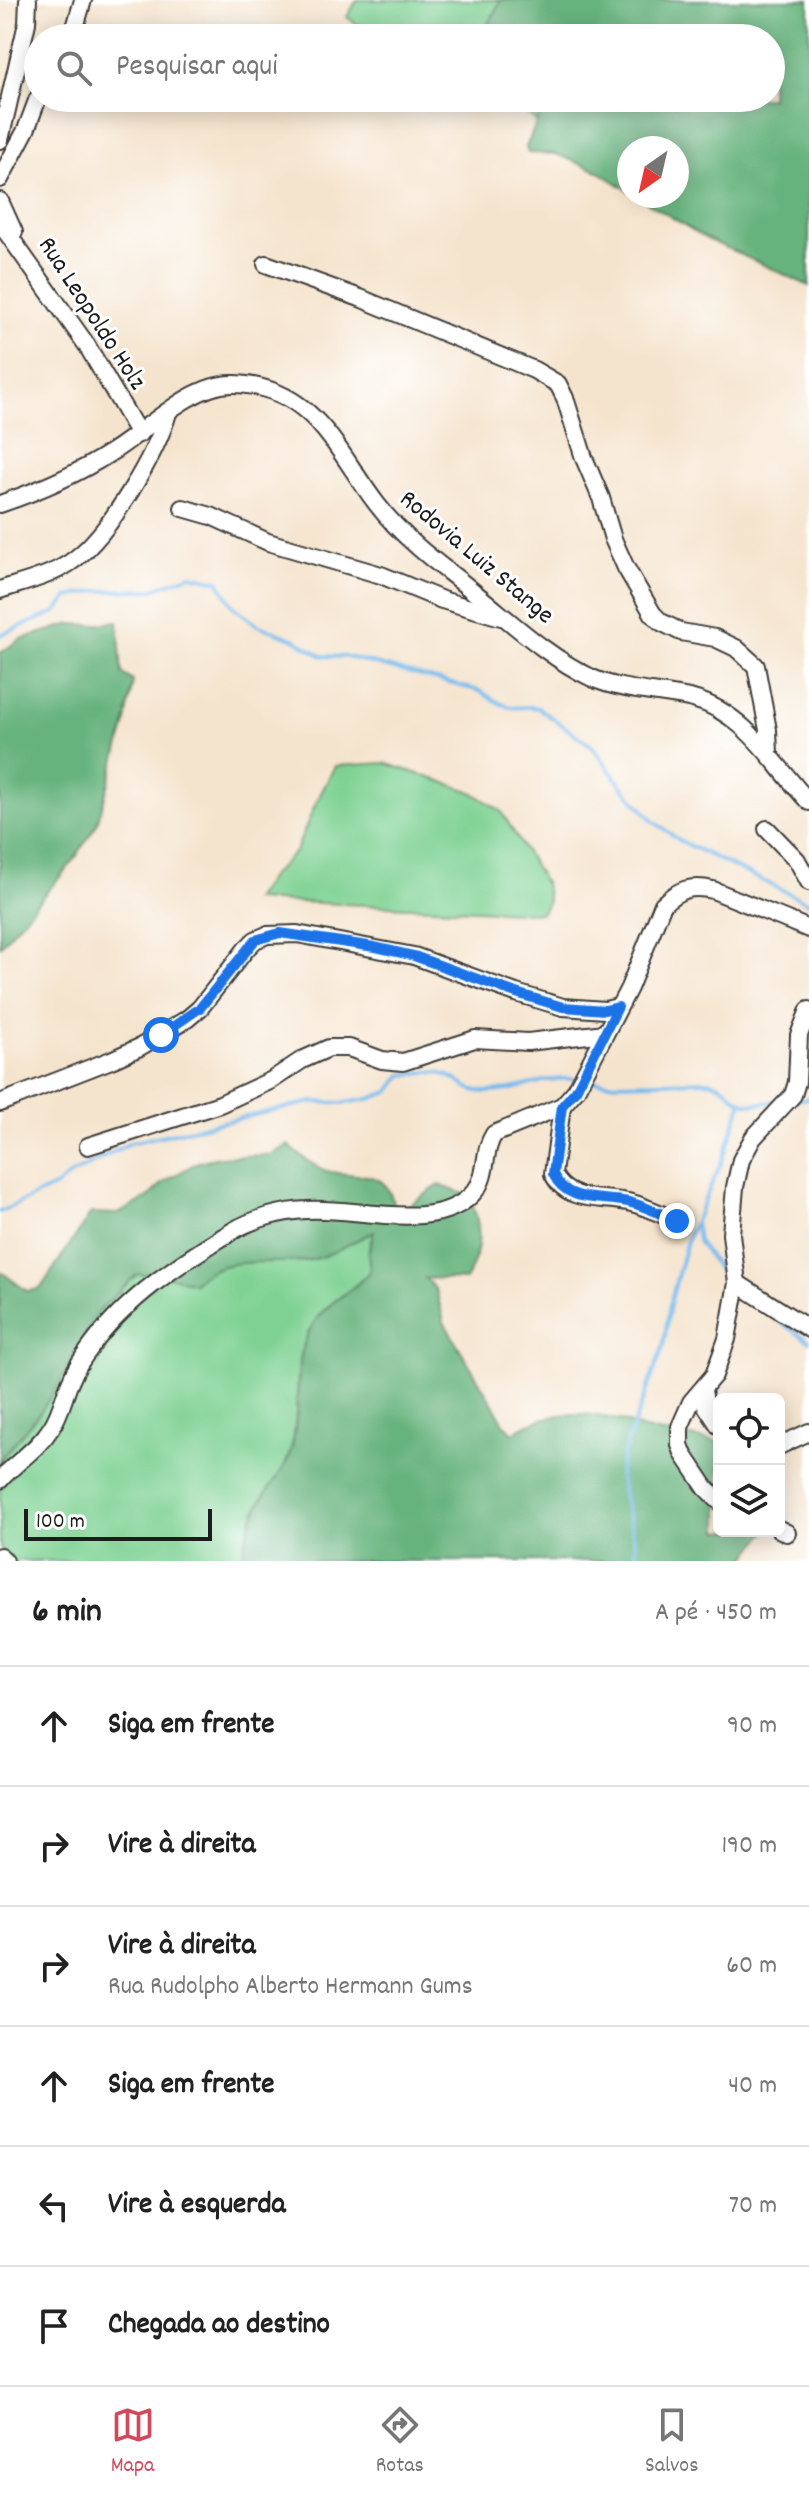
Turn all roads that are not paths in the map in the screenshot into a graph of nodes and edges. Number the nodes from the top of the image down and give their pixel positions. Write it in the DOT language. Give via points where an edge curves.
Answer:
graph roads {
  1 [pos="28,0"];
  2 [pos="83,0"];
  3 [pos="27,24"];
  4 [pos="76,24"];
  5 [pos="24,36"];
  6 [pos="33,112"];
  7 [pos="0,140"];
  8 [pos="0,179"];
  9 [pos="0,201"];
  10 [pos="0,223"];
  11 [pos="0,234"];
  12 [pos="26,258"];
  13 [pos="266,264"];
  14 [pos="168,413"];
  15 [pos="139,434"];
  16 [pos="0,504"];
  17 [pos="183,508"];
  18 [pos="0,590"];
  19 [pos="506,618"];
  20 [pos="769,754"];
  21 [pos="809,802"];
  22 [pos="767,829"];
  23 [pos="809,882"];
  24 [pos="809,929"];
  25 [pos="618,1007"];
  26 [pos="809,1010"];
  27 [pos="605,1033"];
  28 [pos="0,1103"];
  29 [pos="562,1106"];
  30 [pos="88,1146"];
  31 [pos="677,1221"];
  32 [pos="737,1283"];
  33 [pos="809,1329"];
  34 [pos="703,1391"];
  35 [pos="713,1417"];
  36 [pos="809,1432"];
  37 [pos="785,1443"];
  38 [pos="0,1480"];
  39 [pos="713,1495"];
  40 [pos="0,1556"];
  41 [pos="5,1561"];
  1 -- 3 [label="street"];
  2 -- 4 [label="street"];
  5 -- 7 [label="street"];
  6 -- 8 [label="street"];
  9 -- 12 [label="street"];
  10 -- 12 [label="street, Rua Leopoldo Holz"];
  11 -- 12 [label="street"];
  12 -- 15 [label="street, Rua Leopoldo Holz" via="86,344"];
  13 -- 20 [label="street" via="375,304 558,384 613,539 638,590 661,622 715,638 756,666"];
  14 -- 15 [label="street, Rodovia Luiz Stange"];
  14 -- 18 [label="street" via="146,465 87,550 72,562"];
  14 -- 19 [label="street, Rodovia Luiz Stange" via="213,386 245,385 284,396 309,411 394,525"];
  15 -- 16 [label="street, Rodovia Luiz Stange" via="78,472"];
  17 -- 19 [label="street" via="268,542"];
  19 -- 20 [label="street, Rodovia Luiz Stange" via="595,679 709,705 751,734"];
  20 -- 21 [label="street, Rodovia Luiz Stange"];
  22 -- 23 [label="street" via="797,860"];
  24 -- 25 [label="street" via="713,890 682,889 663,904"];
  25 -- 27 [label="street"];
  25 -- 28 [label="street" via="563,1007 414,956 297,934 267,935 246,949 187,1019 140,1047"];
  26 -- 32 [label="street" via="799,1035 793,1095 753,1138 741,1160 731,1234"];
  27 -- 29 [label="street"];
  27 -- 30 [label="street" via="528,1042 475,1039 393,1063 349,1048 329,1048 220,1104"];
  29 -- 31 [label="street" via="553,1174 564,1190 643,1206"];
  29 -- 38 [label="street" via="494,1134 482,1181 460,1205 414,1215 285,1212 234,1230 149,1286 92,1345 72,1375 53,1426"];
  32 -- 33 [label="street"];
  32 -- 34 [label="street" via="724,1351"];
  34 -- 35 [label="street"];
  34 -- 39 [label="street" via="682,1418 680,1445"];
  36 -- 37 [label="street"];
  40 -- 41 [label="street"];
}
